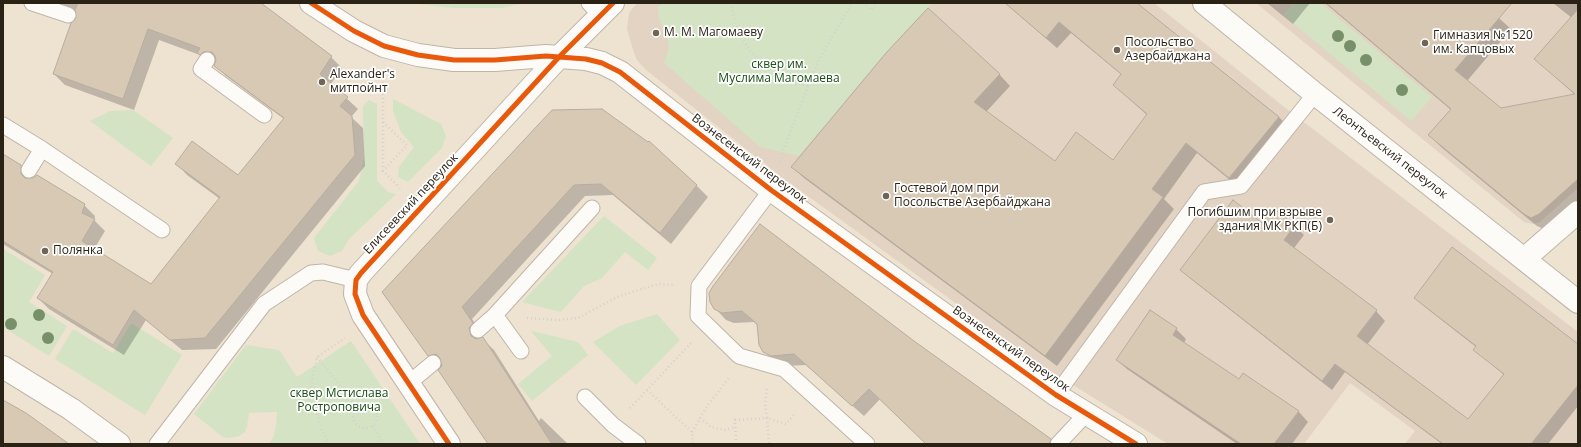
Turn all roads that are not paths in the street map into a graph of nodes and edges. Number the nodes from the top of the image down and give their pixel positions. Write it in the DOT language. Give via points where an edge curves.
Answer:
graph roads {
  1 [pos="32,3"];
  2 [pos="311,3"];
  3 [pos="1204,3"];
  4 [pos="601,7"];
  5 [pos="68,15"];
  6 [pos="559,57"];
  7 [pos="207,60"];
  8 [pos="1316,94"];
  9 [pos="264,116"];
  10 [pos="3,125"];
  11 [pos="42,149"];
  12 [pos="29,170"];
  13 [pos="770,190"];
  14 [pos="592,208"];
  15 [pos="1578,212"];
  16 [pos="162,230"];
  17 [pos="1524,259"];
  18 [pos="356,280"];
  19 [pos="1578,302"];
  20 [pos="494,315"];
  21 [pos="478,330"];
  22 [pos="521,352"];
  23 [pos="433,363"];
  24 [pos="3,367"];
  25 [pos="409,383"];
  26 [pos="1056,395"];
  27 [pos="585,398"];
  28 [pos="1087,413"];
  29 [pos="119,444"];
  30 [pos="157,444"];
  31 [pos="449,444"];
  32 [pos="638,444"];
  33 [pos="867,444"];
  34 [pos="1058,444"];
  35 [pos="1136,444"];
  1 -- 5 [label="lane"];
  2 -- 6 [label="street, Вознесенский переулок" via="354,31 384,46 418,55 454,60"];
  3 -- 8 [label="street, Леонтьевский переулок"];
  4 -- 6 [label="street, Елисеевский переулок"];
  6 -- 13 [label="street, Вознесенский переулок" via="586,59 620,72"];
  6 -- 18 [label="street, Елисеевский переулок"];
  7 -- 9 [label="lane" via="201,68"];
  8 -- 17 [label="street, Леонтьевский переулок"];
  8 -- 26 [label="lane" via="1241,186 1204,192"];
  10 -- 11 [label="lane"];
  11 -- 12 [label="lane"];
  11 -- 16 [label="lane"];
  13 -- 26 [label="street, Вознесенский переулок"];
  13 -- 33 [label="lane" via="699,286 698,316 739,356 784,368"];
  14 -- 20 [label="lane"];
  15 -- 17 [label="street"];
  17 -- 19 [label="street, Леонтьевский переулок"];
  18 -- 25 [label="street" via="355,294 363,315"];
  18 -- 30 [label="lane" via="324,272 311,273 264,304"];
  20 -- 21 [label="lane"];
  20 -- 22 [label="lane"];
  23 -- 25 [label="lane"];
  24 -- 29 [label="street" via="71,409"];
  25 -- 31 [label="street"];
  26 -- 28 [label="street, Вознесенский переулок"];
  27 -- 32 [label="lane" via="613,426"];
  28 -- 34 [label="lane"];
  28 -- 35 [label="street, Вознесенский переулок"];
}
